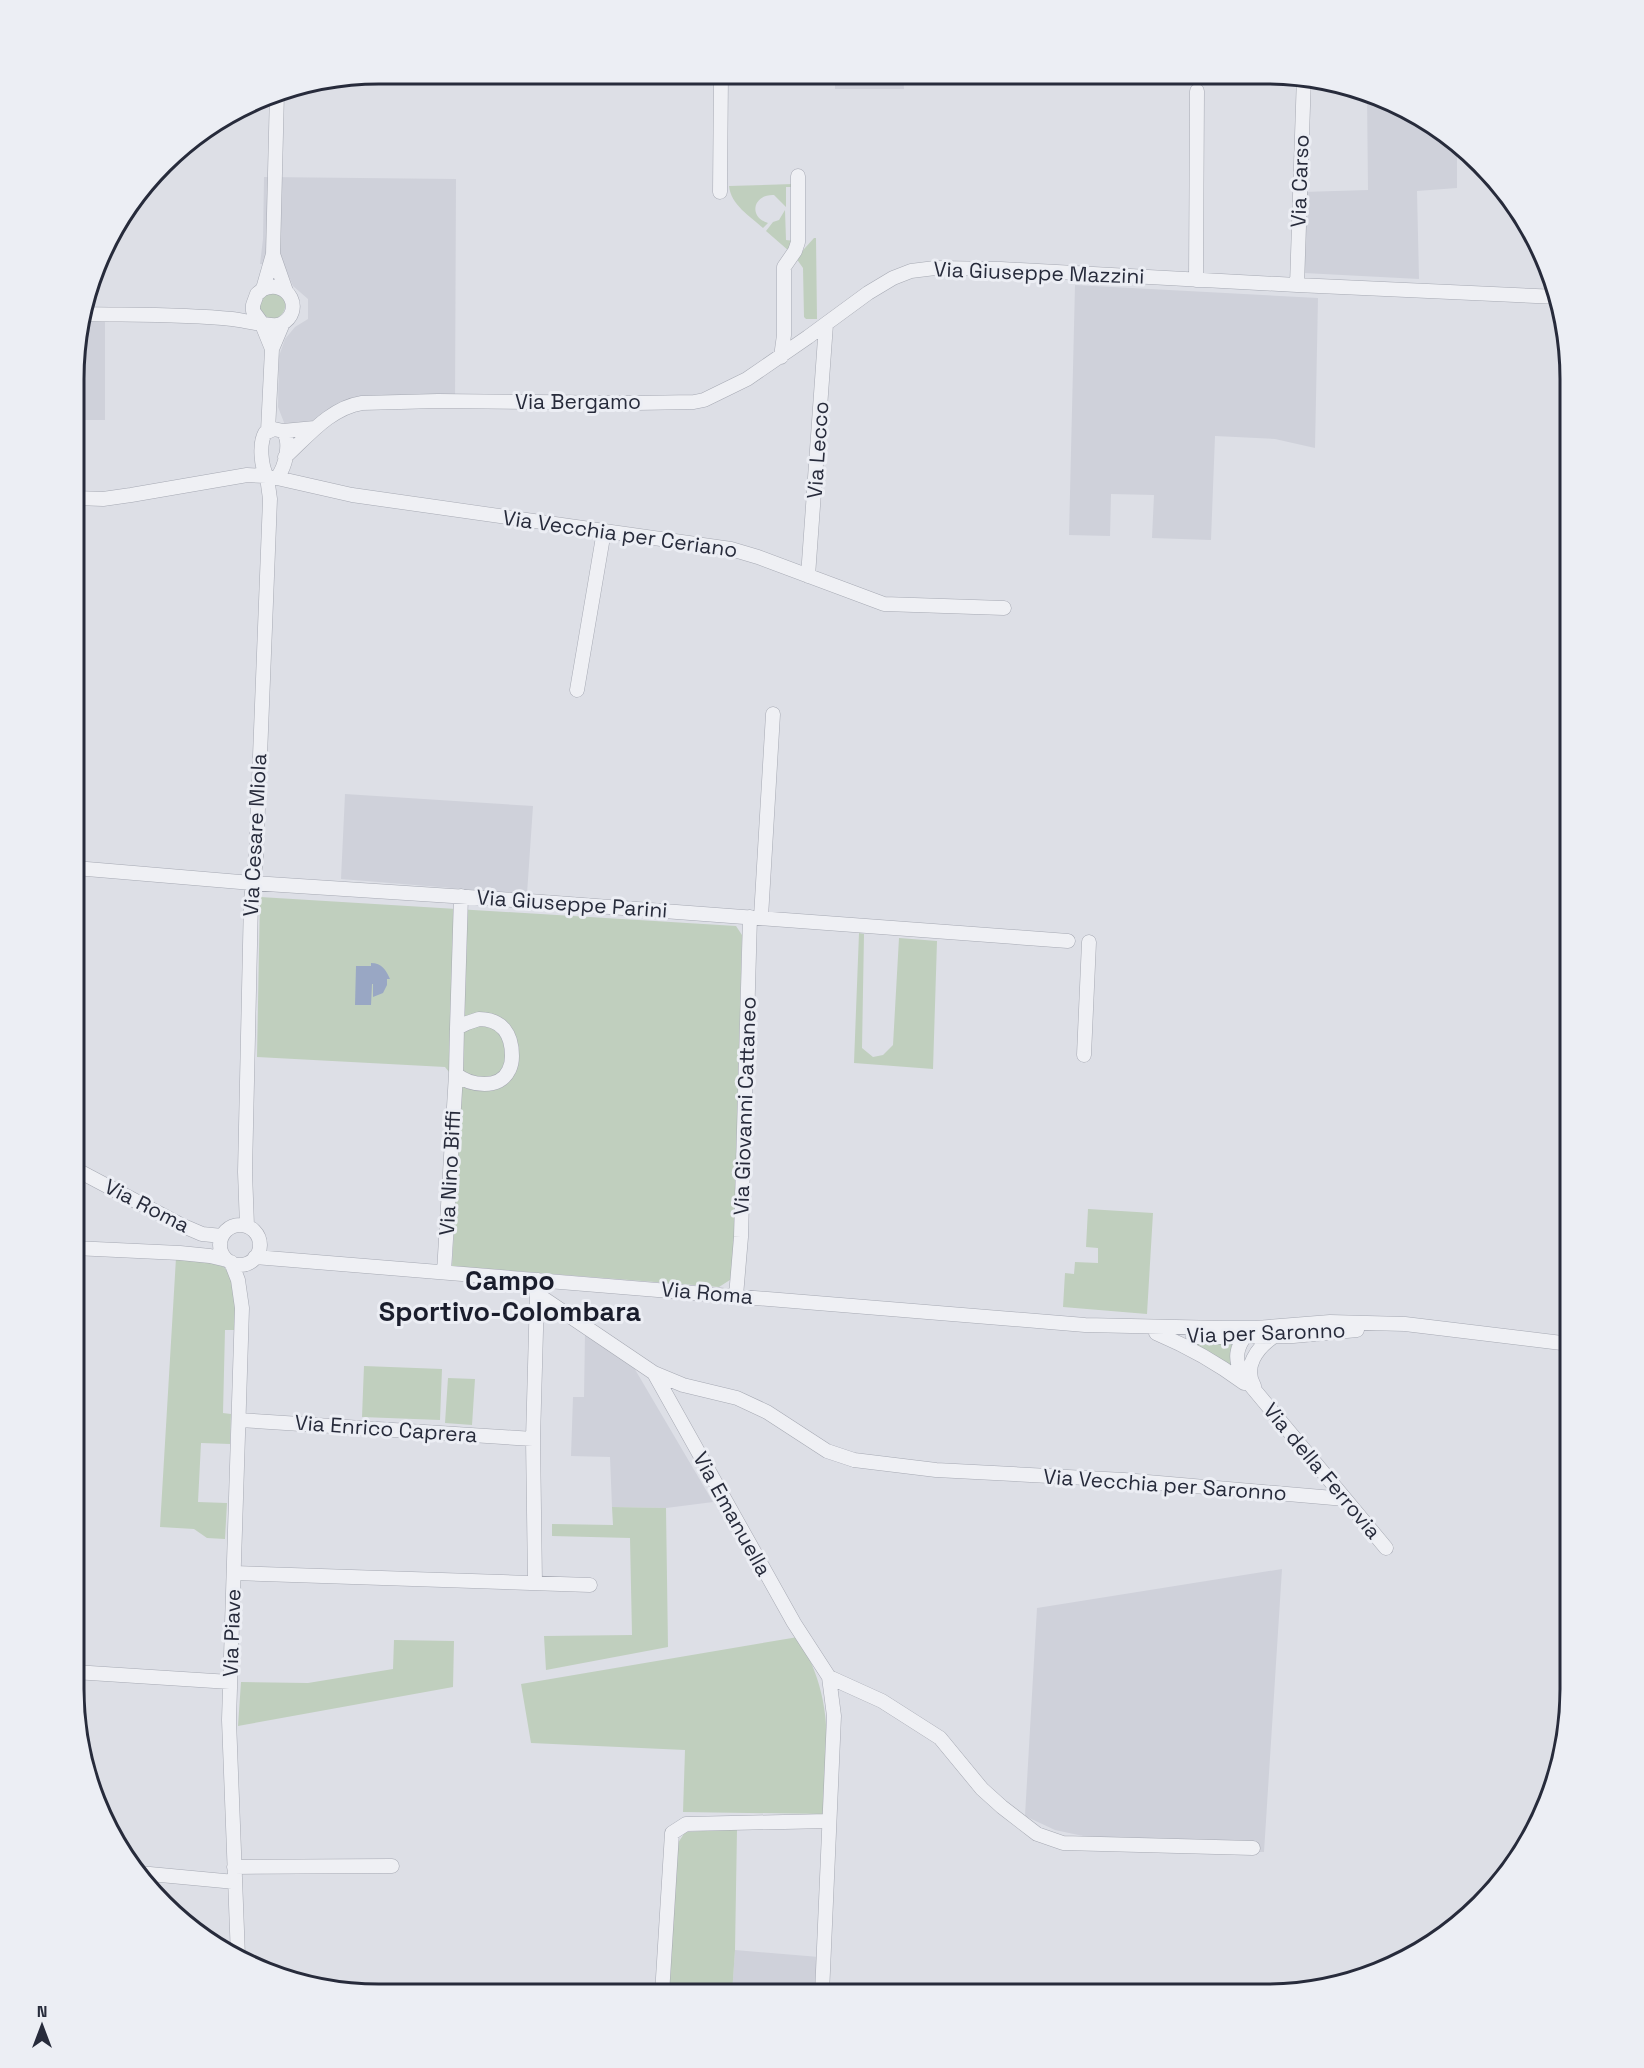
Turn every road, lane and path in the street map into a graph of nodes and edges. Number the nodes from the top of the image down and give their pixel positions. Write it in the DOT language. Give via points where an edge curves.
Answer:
graph roads {
  1 [pos="721,84"];
  2 [pos="1304,87"];
  3 [pos="1197,91"];
  4 [pos="277,102"];
  5 [pos="798,176"];
  6 [pos="720,192"];
  7 [pos="273,254"];
  8 [pos="1196,280"];
  9 [pos="1297,285"];
  10 [pos="263,289"];
  11 [pos="286,291"];
  12 [pos="1548,296"];
  13 [pos="253,305"];
  14 [pos="92,314"];
  15 [pos="223,318"];
  16 [pos="261,322"];
  17 [pos="283,323"];
  18 [pos="826,324"];
  19 [pos="272,349"];
  20 [pos="781,357"];
  21 [pos="315,428"];
  22 [pos="277,430"];
  23 [pos="274,471"];
  24 [pos="84,498"];
  25 [pos="604,531"];
  26 [pos="808,576"];
  27 [pos="1004,608"];
  28 [pos="577,690"];
  29 [pos="773,714"];
  30 [pos="84,869"];
  31 [pos="252,883"];
  32 [pos="461,896"];
  33 [pos="755,917"];
  34 [pos="1068,941"];
  35 [pos="1089,942"];
  36 [pos="457,1029"];
  37 [pos="1084,1055"];
  38 [pos="456,1074"];
  39 [pos="84,1174"];
  40 [pos="241,1226"];
  41 [pos="222,1236"];
  42 [pos="84,1248"];
  43 [pos="254,1255"];
  44 [pos="229,1261"];
  45 [pos="444,1272"];
  46 [pos="538,1287"];
  47 [pos="736,1296"];
  48 [pos="242,1308"];
  49 [pos="1054,1322"];
  50 [pos="1394,1324"];
  51 [pos="1102,1326"];
  52 [pos="1256,1328"];
  53 [pos="1156,1333"];
  54 [pos="1273,1337"];
  55 [pos="1244,1338"];
  56 [pos="1560,1343"];
  57 [pos="654,1372"];
  58 [pos="1258,1394"];
  59 [pos="238,1420"];
  60 [pos="534,1438"];
  61 [pos="1345,1499"];
  62 [pos="1386,1548"];
  63 [pos="234,1573"];
  64 [pos="535,1583"];
  65 [pos="590,1585"];
  66 [pos="84,1673"];
  67 [pos="829,1677"];
  68 [pos="231,1682"];
  69 [pos="828,1821"];
  70 [pos="1253,1848"];
  71 [pos="392,1866"];
  72 [pos="234,1867"];
  73 [pos="149,1874"];
  74 [pos="235,1882"];
  75 [pos="238,1947"];
  76 [pos="663,1984"];
  77 [pos="822,1984"];
  1 -- 6 [label="street"];
  2 -- 9 [label="street, Via Carso"];
  3 -- 8 [label="street"];
  4 -- 7 [label="street"];
  5 -- 20 [label="street" via="798,242 784,267"];
  7 -- 10 [label="street"];
  7 -- 11 [label="street"];
  8 -- 9 [label="street, Via Giuseppe Mazzini"];
  8 -- 18 [label="street, Via Giuseppe Mazzini" via="1002,268 934,268 893,278"];
  9 -- 12 [label="street, Via Giuseppe Mazzini"];
  10 -- 11 [label="street" via="276,286"];
  10 -- 13 [label="street"];
  11 -- 17 [label="street" via="293,308"];
  13 -- 15 [label="street"];
  13 -- 16 [label="street"];
  14 -- 15 [label="street"];
  15 -- 16 [label="street"];
  16 -- 17 [label="street" via="272,326"];
  16 -- 19 [label="street"];
  17 -- 19 [label="street"];
  18 -- 20 [label="street, Via Bergamo"];
  18 -- 26 [label="street, Via Lecco"];
  19 -- 22 [label="street" via="270,395"];
  20 -- 21 [label="street, Via Bergamo" via="734,387 694,402 372,402 342,409"];
  21 -- 22 [label="street, Via Bergamo"];
  21 -- 23 [label="street, Via Bergamo"];
  22 -- 23 [label="street" via="287,439"];
  22 -- 23 [label="street" via="264,435 262,442"];
  23 -- 24 [label="street, Via Bergamo" via="103,499"];
  23 -- 25 [label="street, Via Vecchia per Ceriano" via="301,484 352,495"];
  23 -- 31 [label="street, Via Cesare Miola"];
  25 -- 26 [label="street, Via Vecchia per Ceriano" via="731,549"];
  25 -- 28 [label="street"];
  26 -- 27 [label="street, Via Vecchia per Ceriano" via="884,604"];
  29 -- 33 [label="street, Via Giovanni Cattaneo"];
  30 -- 31 [label="street, Via Giuseppe Parini"];
  31 -- 32 [label="street, Via Giuseppe Parini"];
  31 -- 40 [label="street, Via Cesare Miola" via="244,969 245,1172"];
  32 -- 33 [label="street, Via Giuseppe Parini"];
  32 -- 36 [label="street, Via Nino Biffi"];
  33 -- 34 [label="street, Via Giuseppe Parini"];
  33 -- 47 [label="street, Via Giovanni Cattaneo"];
  35 -- 37 [label="street"];
  36 -- 38 [label="street, Via Nino Biffi"];
  36 -- 38 [label="street, Via Nino Biffi" via="479,1019 501,1025 511,1044 512,1062 509,1071 489,1084 475,1084"];
  38 -- 45 [label="street, Via Nino Biffi"];
  39 -- 41 [label="street, Via Roma" via="181,1225 202,1234"];
  40 -- 41 [label="street" via="226,1230"];
  40 -- 43 [label="street" via="254,1231"];
  41 -- 44 [label="street" via="220,1247"];
  42 -- 44 [label="street" via="180,1253"];
  43 -- 44 [label="street" via="239,1265"];
  43 -- 45 [label="street, Via Roma"];
  43 -- 48 [label="street, Via Piave"];
  44 -- 48 [label="street, Via Piave" via="238,1280"];
  45 -- 46 [label="street, Via Roma"];
  46 -- 47 [label="street, Via Roma"];
  46 -- 57 [label="street, Via Vecchia per Saronno"];
  46 -- 60 [label="street"];
  47 -- 49 [label="street, Via Roma"];
  48 -- 59 [label="street, Via Piave"];
  49 -- 51 [label="street, Via per Saronno"];
  50 -- 52 [label="street, Via per Saronno" via="1330,1322"];
  50 -- 54 [label="street, Via per Saronno"];
  50 -- 56 [label="street, Via per Saronno"];
  51 -- 52 [label="street, Via per Saronno"];
  51 -- 53 [label="street, Via per Saronno"];
  52 -- 55 [label="street"];
  53 -- 55 [label="street, Via per Saronno"];
  53 -- 58 [label="street, Via della Ferrovia" via="1215,1361"];
  54 -- 55 [label="street, Via per Saronno"];
  54 -- 58 [label="street, Via della Ferrovia" via="1252,1360 1250,1379"];
  55 -- 58 [label="street, Via della Ferrovia" via="1236,1357 1238,1367"];
  57 -- 61 [label="street, Via Vecchia per Saronno" via="683,1385 737,1398 767,1412 826,1451 854,1460 985,1474 1124,1480"];
  57 -- 67 [label="street, Via Emanuella" via="771,1585"];
  58 -- 61 [label="street, Via della Ferrovia"];
  59 -- 60 [label="street, Via Enrico Caprera"];
  59 -- 63 [label="street, Via Piave"];
  60 -- 64 [label="street"];
  61 -- 62 [label="street, Via della Ferrovia"];
  63 -- 64 [label="street"];
  63 -- 68 [label="street, Via Piave"];
  64 -- 65 [label="street"];
  66 -- 68 [label="street"];
  67 -- 69 [label="street" via="834,1716"];
  67 -- 70 [label="street" via="882,1701 939,1738 982,1789 1037,1834 1063,1844"];
  68 -- 72 [label="street, Via Piave"];
  69 -- 76 [label="street" via="686,1824 672,1833"];
  69 -- 77 [label="street"];
  71 -- 72 [label="street"];
  72 -- 74 [label="street, Via Piave"];
  73 -- 74 [label="street"];
  74 -- 75 [label="street, Via Piave"];
}
